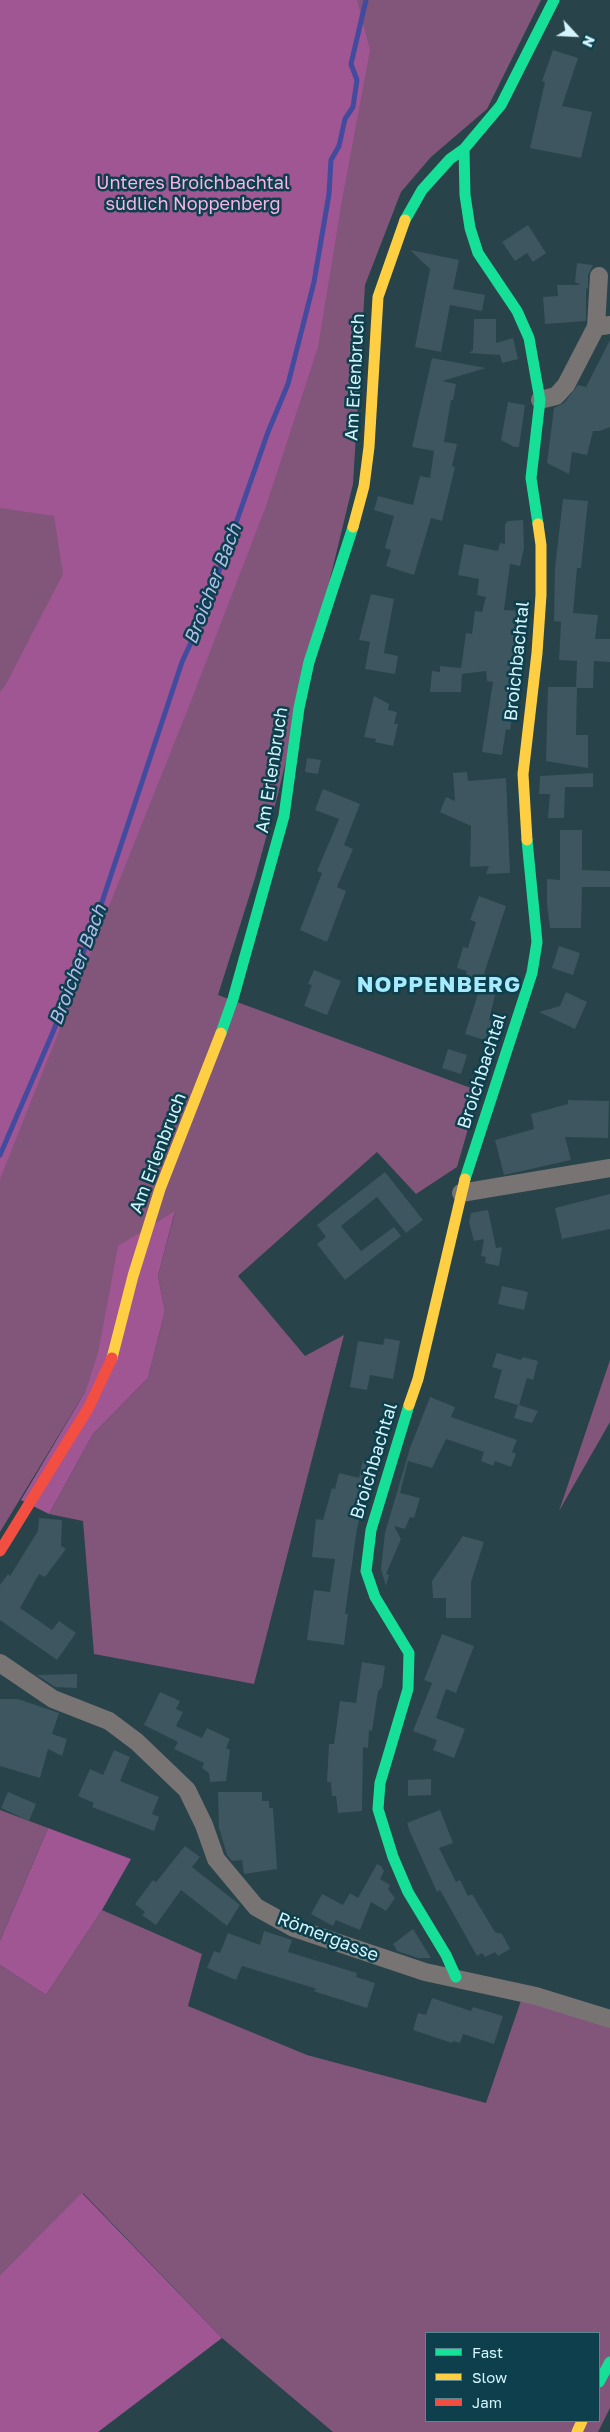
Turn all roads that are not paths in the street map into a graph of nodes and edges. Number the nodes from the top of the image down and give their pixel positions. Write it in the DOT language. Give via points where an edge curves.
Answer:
graph roads {
  1 [pos="554,0"];
  2 [pos="464,149"];
  3 [pos="599,276"];
  4 [pos="603,326"];
  5 [pos="540,400"];
  6 [pos="610,1168"];
  7 [pos="460,1193"];
  8 [pos="0,1551"];
  9 [pos="0,1663"];
  10 [pos="456,1977"];
  11 [pos="610,2019"];
  12 [pos="610,2362"];
  13 [pos="600,2380"];
  1 -- 2 [label="street, Am Erlenbruch" via="501,105"];
  2 -- 5 [label="street, Broichbachtal" via="470,228 478,253 517,311 529,338"];
  2 -- 8 [label="street, Am Erlenbruch" via="417,198 404,222 378,297 364,486 309,662 284,816 233,999 210,1068 160,1189 133,1276 114,1356 89,1407"];
  3 -- 4 [label="street"];
  4 -- 5 [label="street" via="566,385 556,396"];
  5 -- 7 [label="street, Broichbachtal" via="531,478 541,544 541,595 523,774 537,942 532,973"];
  6 -- 7 [label="street"];
  7 -- 10 [label="street, Broichbachtal" via="418,1379 371,1530 366,1571 375,1596 409,1653 408,1688 380,1783 378,1809 408,1892"];
  9 -- 10 [label="street, Römergasse" via="53,1699 109,1721 137,1742 187,1790 216,1859 256,1907 294,1928 425,1972"];
  10 -- 11 [label="street, Römergasse" via="536,1996"];
  12 -- 13 [label="street"];
}
